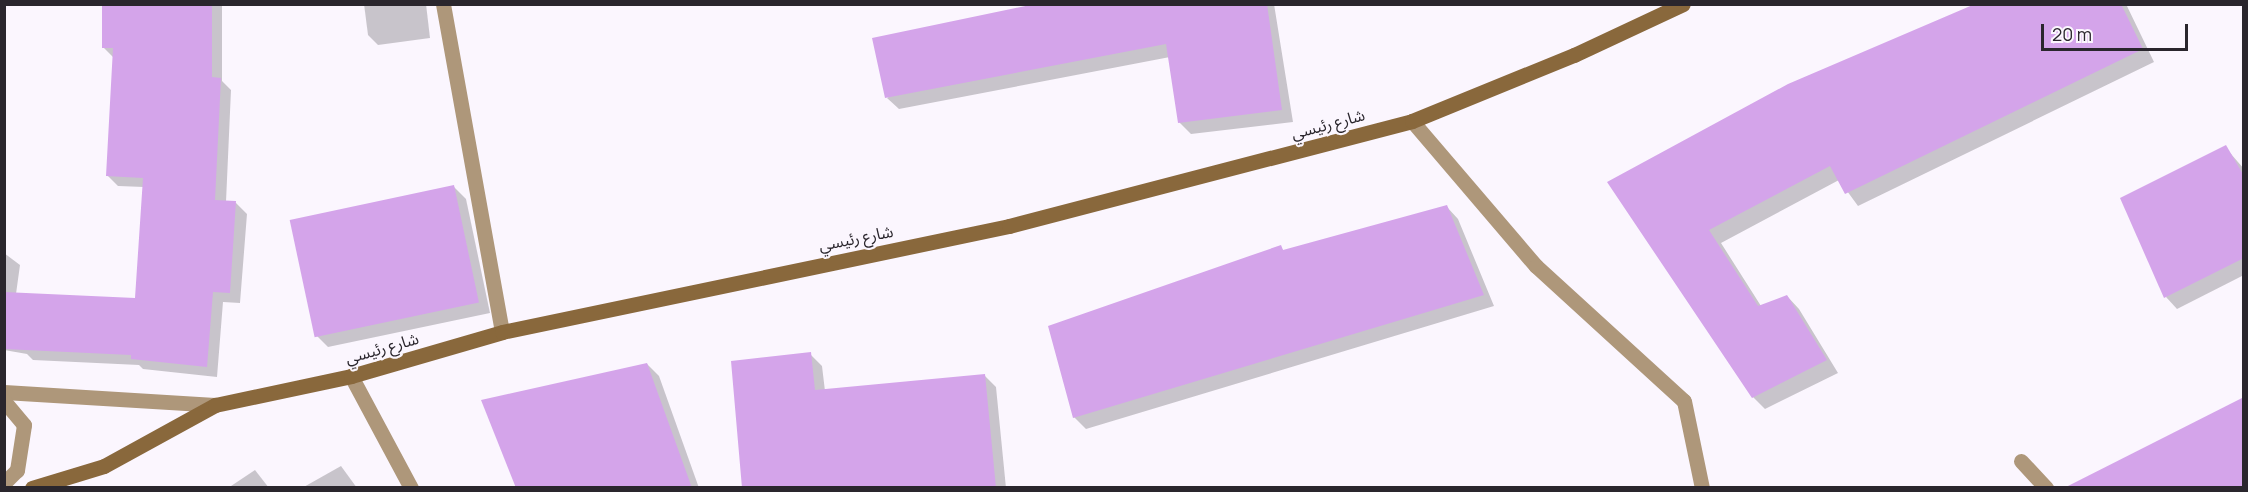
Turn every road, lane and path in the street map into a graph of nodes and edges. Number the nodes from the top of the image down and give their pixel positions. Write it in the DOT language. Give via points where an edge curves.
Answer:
graph roads {
  1 [pos="443,4"];
  2 [pos="1683,4"];
  3 [pos="1412,121"];
  4 [pos="502,332"];
  5 [pos="351,376"];
  6 [pos="4,392"];
  7 [pos="4,401"];
  8 [pos="215,405"];
  9 [pos="2021,461"];
  10 [pos="4,483"];
  11 [pos="32,488"];
  12 [pos="411,488"];
  13 [pos="1702,488"];
  14 [pos="2046,488"];
  1 -- 4 [label="street"];
  2 -- 3 [label="street, شارع رئيسي" via="1574,55"];
  3 -- 4 [label="street, شارع رئيسي" via="1009,226"];
  3 -- 13 [label="street" via="1536,266 1684,401"];
  4 -- 5 [label="street, شارع رئيسي"];
  5 -- 8 [label="street, شارع رئيسي"];
  5 -- 12 [label="street"];
  6 -- 8 [label="street"];
  7 -- 10 [label="street" via="24,425 17,470"];
  8 -- 11 [label="street, شارع رئيسي" via="104,466"];
  9 -- 14 [label="street"];
}
